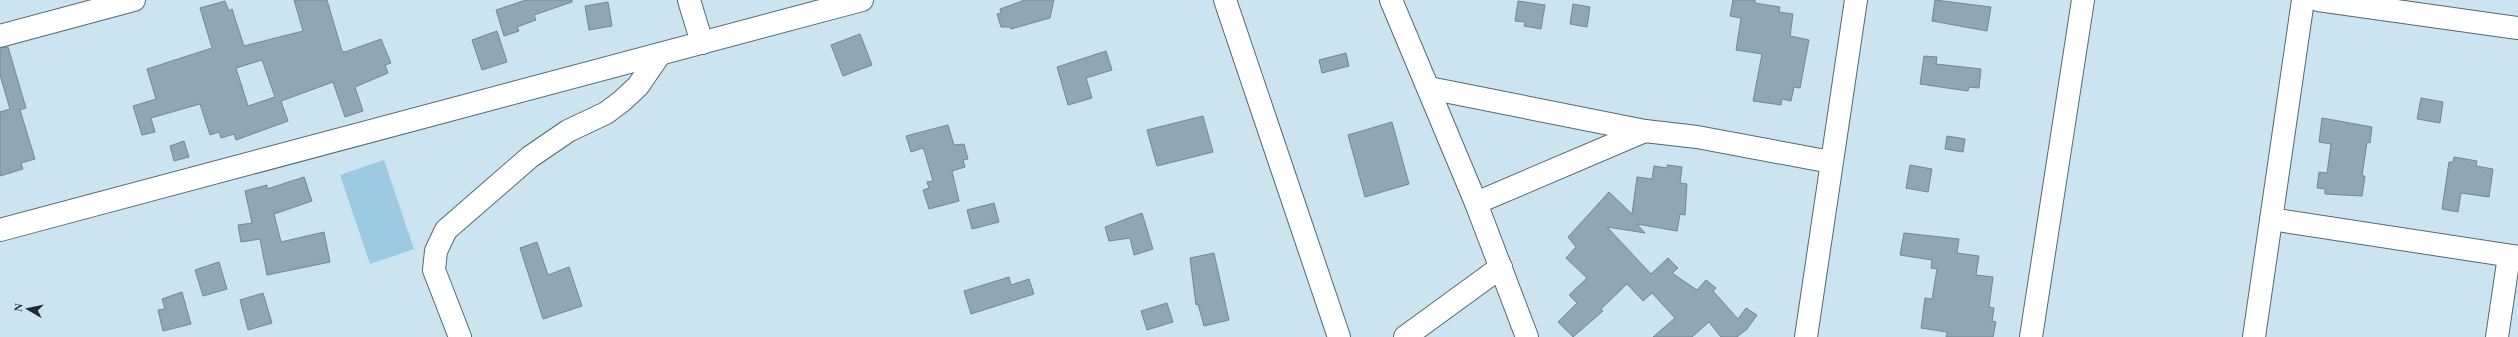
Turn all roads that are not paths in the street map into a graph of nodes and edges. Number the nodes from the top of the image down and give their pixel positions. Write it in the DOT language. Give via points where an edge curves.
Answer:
graph roads {
  1 [pos="134,0"];
  2 [pos="690,0"];
  3 [pos="862,0"];
  4 [pos="1225,0"];
  5 [pos="1391,0"];
  6 [pos="1856,0"];
  7 [pos="2083,0"];
  8 [pos="2303,0"];
  9 [pos="2318,0"];
  10 [pos="2518,28"];
  11 [pos="0,36"];
  12 [pos="702,43"];
  13 [pos="660,54"];
  14 [pos="1429,88"];
  15 [pos="1644,130"];
  16 [pos="1831,162"];
  17 [pos="1476,203"];
  18 [pos="2271,219"];
  19 [pos="0,230"];
  20 [pos="2513,256"];
  21 [pos="1501,267"];
  22 [pos="460,337"];
  23 [pos="1339,337"];
  24 [pos="1405,337"];
  25 [pos="1527,337"];
  26 [pos="1806,337"];
  27 [pos="2031,337"];
  28 [pos="2254,337"];
  29 [pos="2497,337"];
  1 -- 11 [label="street"];
  2 -- 12 [label="street"];
  3 -- 12 [label="street"];
  4 -- 23 [label="street"];
  5 -- 14 [label="street"];
  6 -- 16 [label="street"];
  7 -- 27 [label="street"];
  8 -- 18 [label="street"];
  9 -- 10 [label="street"];
  12 -- 13 [label="street"];
  13 -- 19 [label="street"];
  13 -- 22 [label="street" via="638,86 622,101 606,113 568,131 530,157 446,230 436,251 434,270"];
  14 -- 15 [label="street"];
  14 -- 17 [label="street"];
  15 -- 16 [label="street"];
  15 -- 17 [label="street"];
  16 -- 26 [label="street"];
  17 -- 21 [label="street"];
  18 -- 20 [label="street"];
  18 -- 28 [label="street"];
  20 -- 29 [label="street"];
  21 -- 24 [label="street"];
  21 -- 25 [label="street"];
}
